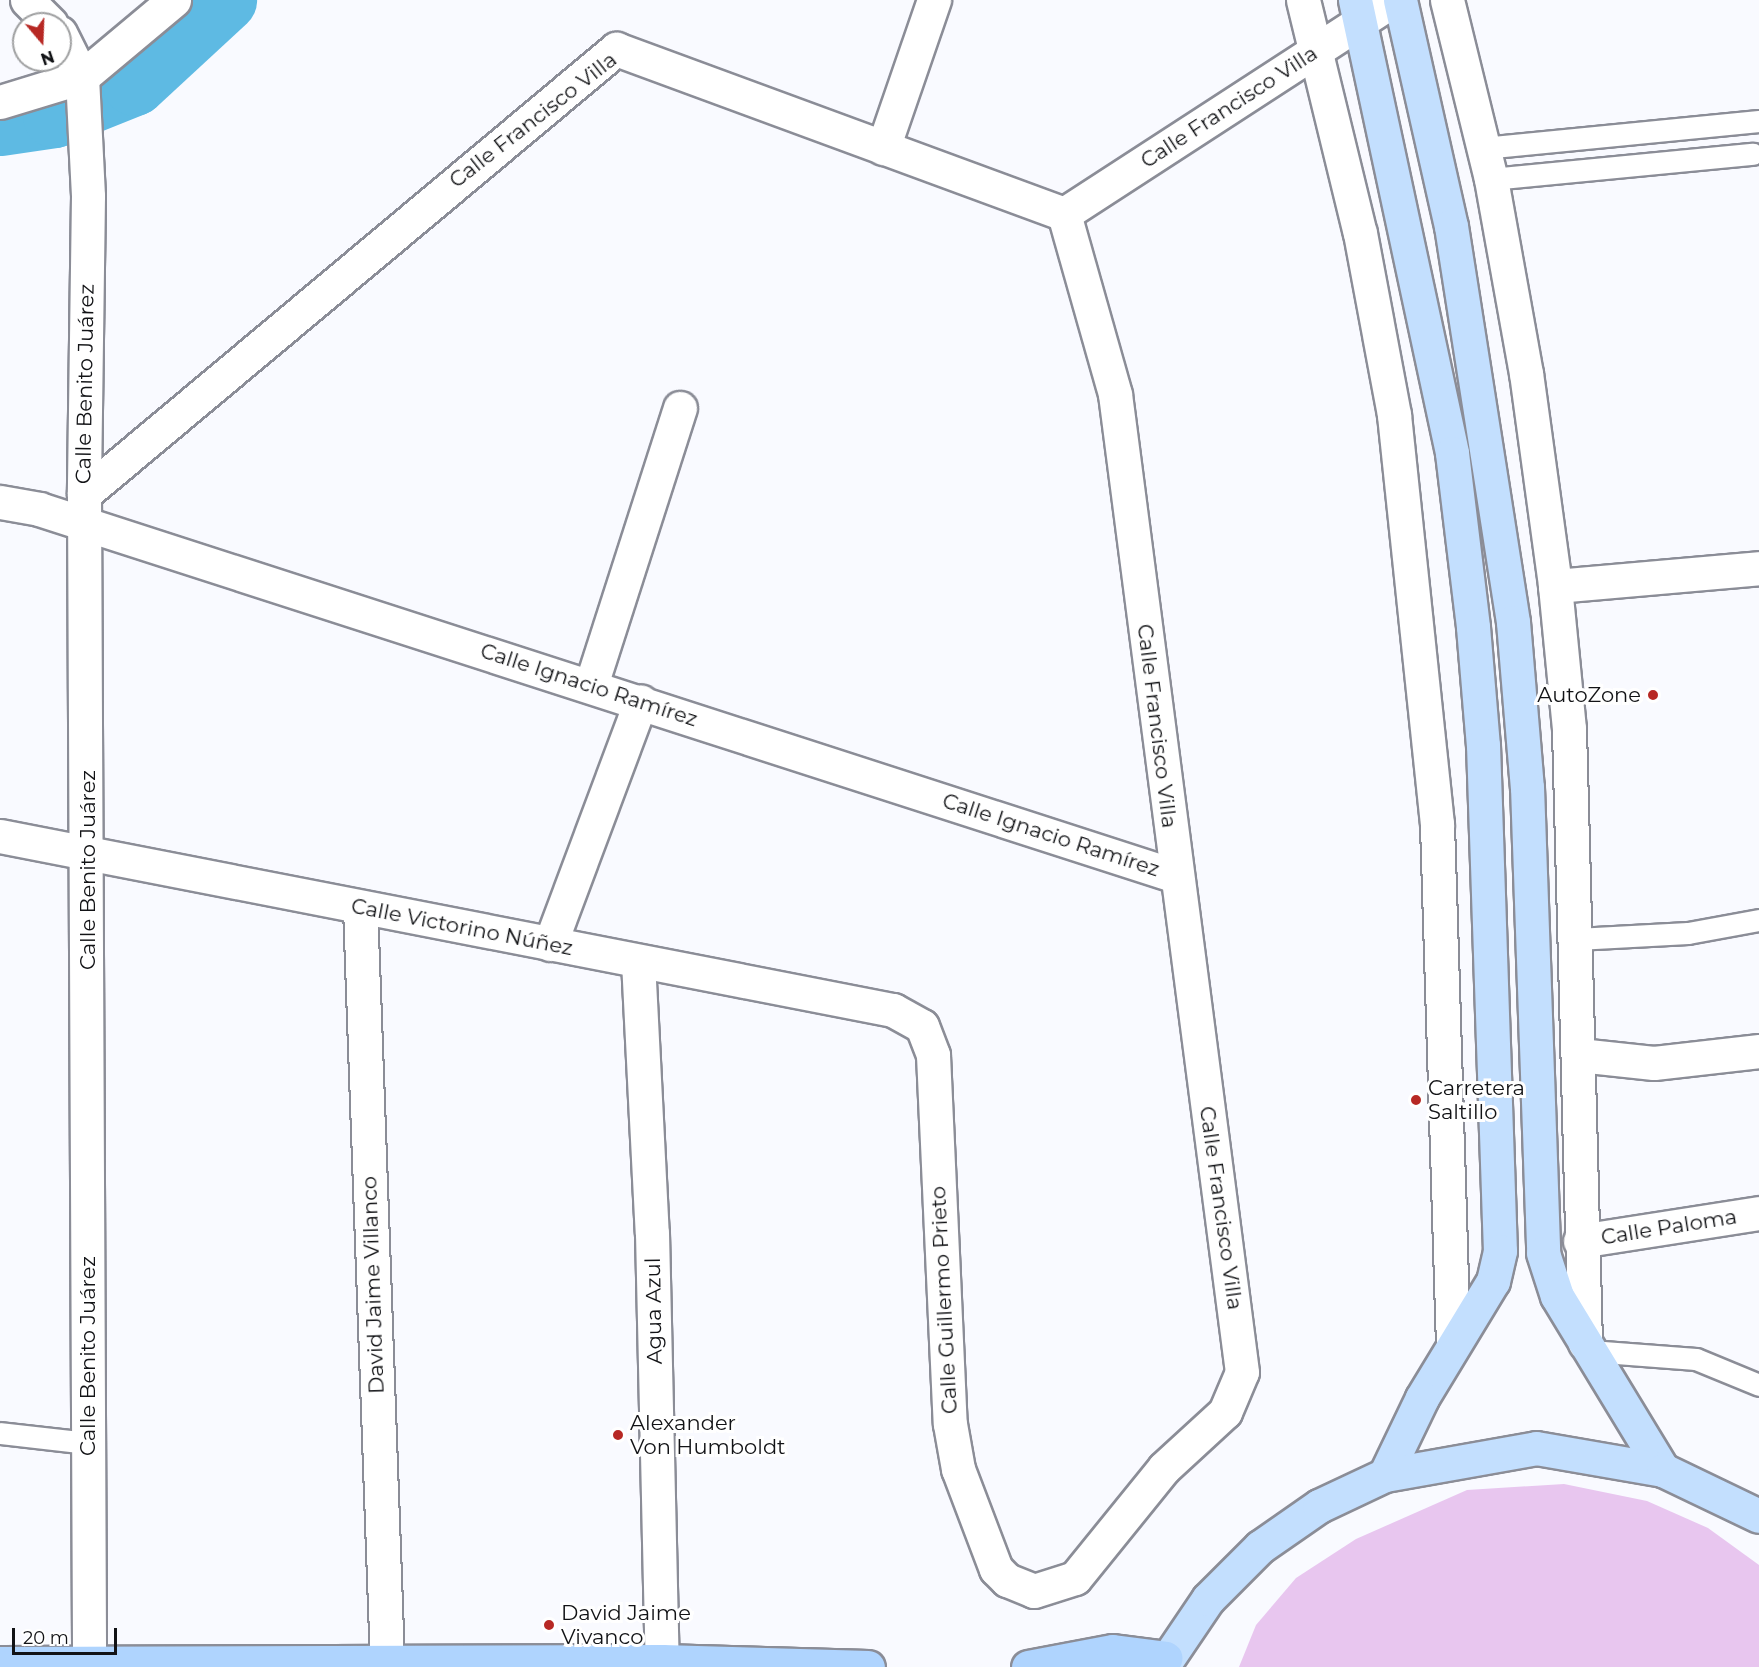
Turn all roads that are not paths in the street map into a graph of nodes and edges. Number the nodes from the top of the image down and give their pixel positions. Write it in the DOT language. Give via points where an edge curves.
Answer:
graph roads {
  1 [pos="27,0"];
  2 [pos="174,0"];
  3 [pos="934,0"];
  4 [pos="1303,0"];
  5 [pos="1393,0"];
  6 [pos="1400,0"];
  7 [pos="1447,0"];
  8 [pos="1358,10"];
  9 [pos="39,12"];
  10 [pos="1317,49"];
  11 [pos="72,58"];
  12 [pos="82,78"];
  13 [pos="0,102"];
  14 [pos="1758,122"];
  15 [pos="883,148"];
  16 [pos="1483,148"];
  17 [pos="1756,157"];
  18 [pos="1491,179"];
  19 [pos="1064,214"];
  20 [pos="680,408"];
  21 [pos="0,502"];
  22 [pos="84,509"];
  23 [pos="1759,568"];
  24 [pos="1555,586"];
  25 [pos="591,685"];
  26 [pos="641,701"];
  27 [pos="0,836"];
  28 [pos="88,853"];
  29 [pos="1176,876"];
  30 [pos="360,907"];
  31 [pos="1759,920"];
  32 [pos="1576,939"];
  33 [pos="550,944"];
  34 [pos="638,961"];
  35 [pos="922,1026"];
  36 [pos="1759,1051"];
  37 [pos="1579,1054"];
  38 [pos="1759,1213"];
  39 [pos="1580,1241"];
  40 [pos="1453,1344"];
  41 [pos="1588,1347"];
  42 [pos="1759,1385"];
  43 [pos="0,1433"];
  44 [pos="88,1443"];
  45 [pos="1663,1470"];
  46 [pos="1385,1475"];
  47 [pos="1759,1516"];
  48 [pos="996,1569"];
  49 [pos="662,1661"];
  50 [pos="387,1662"];
  51 [pos="0,1663"];
  52 [pos="89,1663"];
  53 [pos="1164,1663"];
  54 [pos="868,1667"];
  55 [pos="1028,1667"];
  1 -- 9 [label="street"];
  2 -- 12 [label="street"];
  3 -- 15 [label="street"];
  4 -- 10 [label="street"];
  5 -- 8 [label="street, Calle Francisco Villa"];
  6 -- 41 [label="main road" via="1451,226 1513,622 1527,787 1543,1252 1557,1296"];
  7 -- 16 [label="street"];
  8 -- 10 [label="street, Calle Francisco Villa"];
  8 -- 40 [label="main road" via="1452,453 1483,745 1500,1251 1493,1281"];
  10 -- 19 [label="street, Calle Francisco Villa"];
  10 -- 40 [label="street" via="1394,415 1437,824"];
  11 -- 12 [label="street"];
  12 -- 13 [label="street"];
  12 -- 22 [label="street, Calle Benito Juárez" via="88,196"];
  14 -- 16 [label="lane"];
  14 -- 17 [label="lane"];
  15 -- 19 [label="street, Calle Francisco Villa"];
  15 -- 22 [label="street, Calle Francisco Villa" via="616,50"];
  16 -- 18 [label="street"];
  17 -- 18 [label="lane"];
  18 -- 24 [label="street" via="1526,374"];
  19 -- 29 [label="street, Calle Francisco Villa" via="1115,394"];
  20 -- 25 [label="street"];
  21 -- 22 [label="street, Calle Ignacio Ramírez"];
  22 -- 25 [label="street, Calle Ignacio Ramírez"];
  22 -- 28 [label="street, Calle Benito Juárez"];
  23 -- 24 [label="street"];
  24 -- 32 [label="street" via="1569,729"];
  25 -- 26 [label="street, Calle Ignacio Ramírez"];
  26 -- 29 [label="street, Calle Ignacio Ramírez"];
  26 -- 33 [label="street"];
  27 -- 28 [label="street, Calle Victorino Núñez"];
  28 -- 30 [label="street, Calle Victorino Núñez"];
  28 -- 44 [label="street, Calle Benito Juárez"];
  29 -- 48 [label="street, Calle Francisco Villa" via="1242,1358 1240,1386 1225,1412 1164,1468 1075,1578 1034,1591 1022,1589"];
  30 -- 33 [label="street, Calle Victorino Núñez"];
  30 -- 50 [label="street, David Jaime Villanco"];
  31 -- 32 [label="lane" via="1688,933"];
  32 -- 37 [label="street"];
  33 -- 34 [label="street, Calle Victorino Núñez"];
  34 -- 35 [label="street, Calle Victorino Núñez" via="893,1010"];
  34 -- 49 [label="street, Agua Azul" via="652,1233"];
  35 -- 48 [label="street, Calle Guillermo Prieto" via="933,1055 950,1425 962,1480"];
  36 -- 37 [label="street" via="1654,1063"];
  37 -- 39 [label="street"];
  38 -- 39 [label="street, Calle Paloma"];
  39 -- 41 [label="street"];
  40 -- 46 [label="main road"];
  41 -- 42 [label="lane" via="1696,1359"];
  41 -- 45 [label="main road"];
  43 -- 44 [label="lane"];
  44 -- 52 [label="street, Calle Benito Juárez"];
  45 -- 46 [label="main road" via="1536,1448"];
  45 -- 47 [label="main road"];
  46 -- 53 [label="main road" via="1319,1506 1260,1547 1208,1599"];
  49 -- 50 [label="highway"];
  49 -- 54 [label="highway"];
  50 -- 52 [label="highway"];
  51 -- 52 [label="highway"];
  53 -- 55 [label="highway" via="1113,1651"];
}
